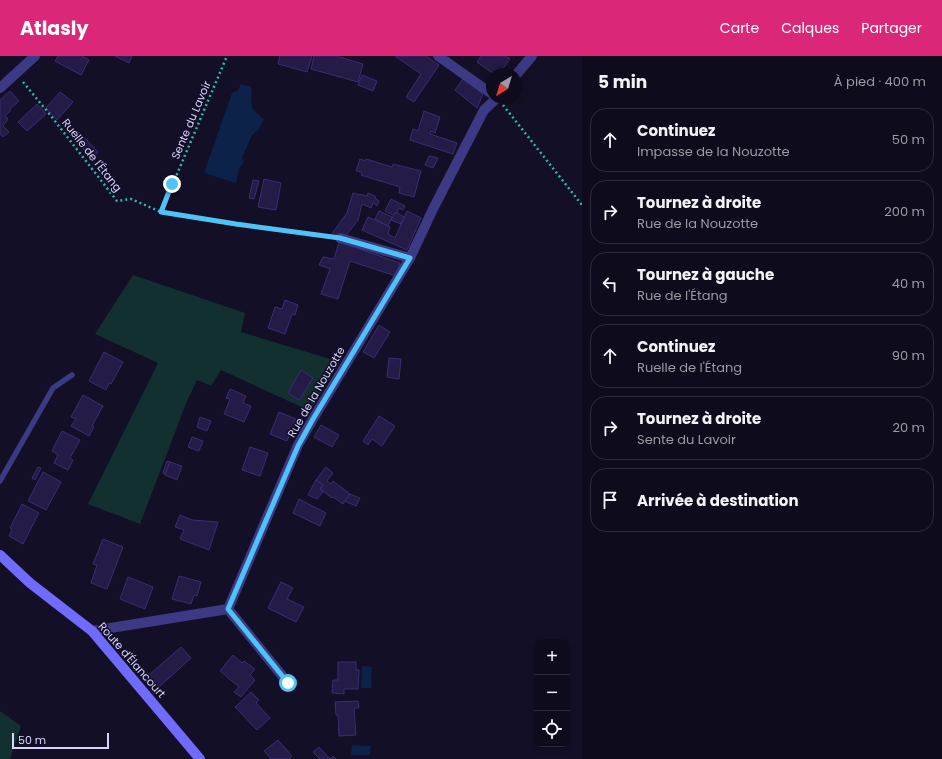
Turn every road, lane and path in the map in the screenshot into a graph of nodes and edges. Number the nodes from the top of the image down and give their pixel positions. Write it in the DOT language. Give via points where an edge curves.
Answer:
graph roads {
  1 [pos="35,56"];
  2 [pos="227,56"];
  3 [pos="438,56"];
  4 [pos="532,56"];
  5 [pos="522,68"];
  6 [pos="16,74"];
  7 [pos="0,88"];
  8 [pos="486,90"];
  9 [pos="495,104"];
  10 [pos="502,104"];
  11 [pos="582,205"];
  12 [pos="161,212"];
  13 [pos="340,238"];
  14 [pos="410,258"];
  15 [pos="72,376"];
  16 [pos="0,481"];
  17 [pos="0,555"];
  18 [pos="228,609"];
  19 [pos="92,631"];
  20 [pos="288,683"];
  21 [pos="200,759"];
  1 -- 6 [label="street"];
  2 -- 12 [label="path, Sente du Lavoir"];
  3 -- 8 [label="street"];
  4 -- 5 [label="street"];
  6 -- 7 [label="street"];
  6 -- 12 [label="path, Ruelle de l'Étang" via="52,116 117,201 131,199"];
  9 -- 14 [label="street, Rue de la Nouzotte" via="484,110"];
  10 -- 11 [label="path"];
  12 -- 13 [label="path, Ruelle de l'Étang"];
  13 -- 14 [label="street"];
  14 -- 18 [label="street, Rue de la Nouzotte" via="298,446"];
  15 -- 16 [label="lane" via="53,388"];
  17 -- 19 [label="street, Route d'Élancourt" via="30,583"];
  18 -- 19 [label="street"];
  18 -- 20 [label="street"];
  19 -- 21 [label="street, Route d'Élancourt"];
}
